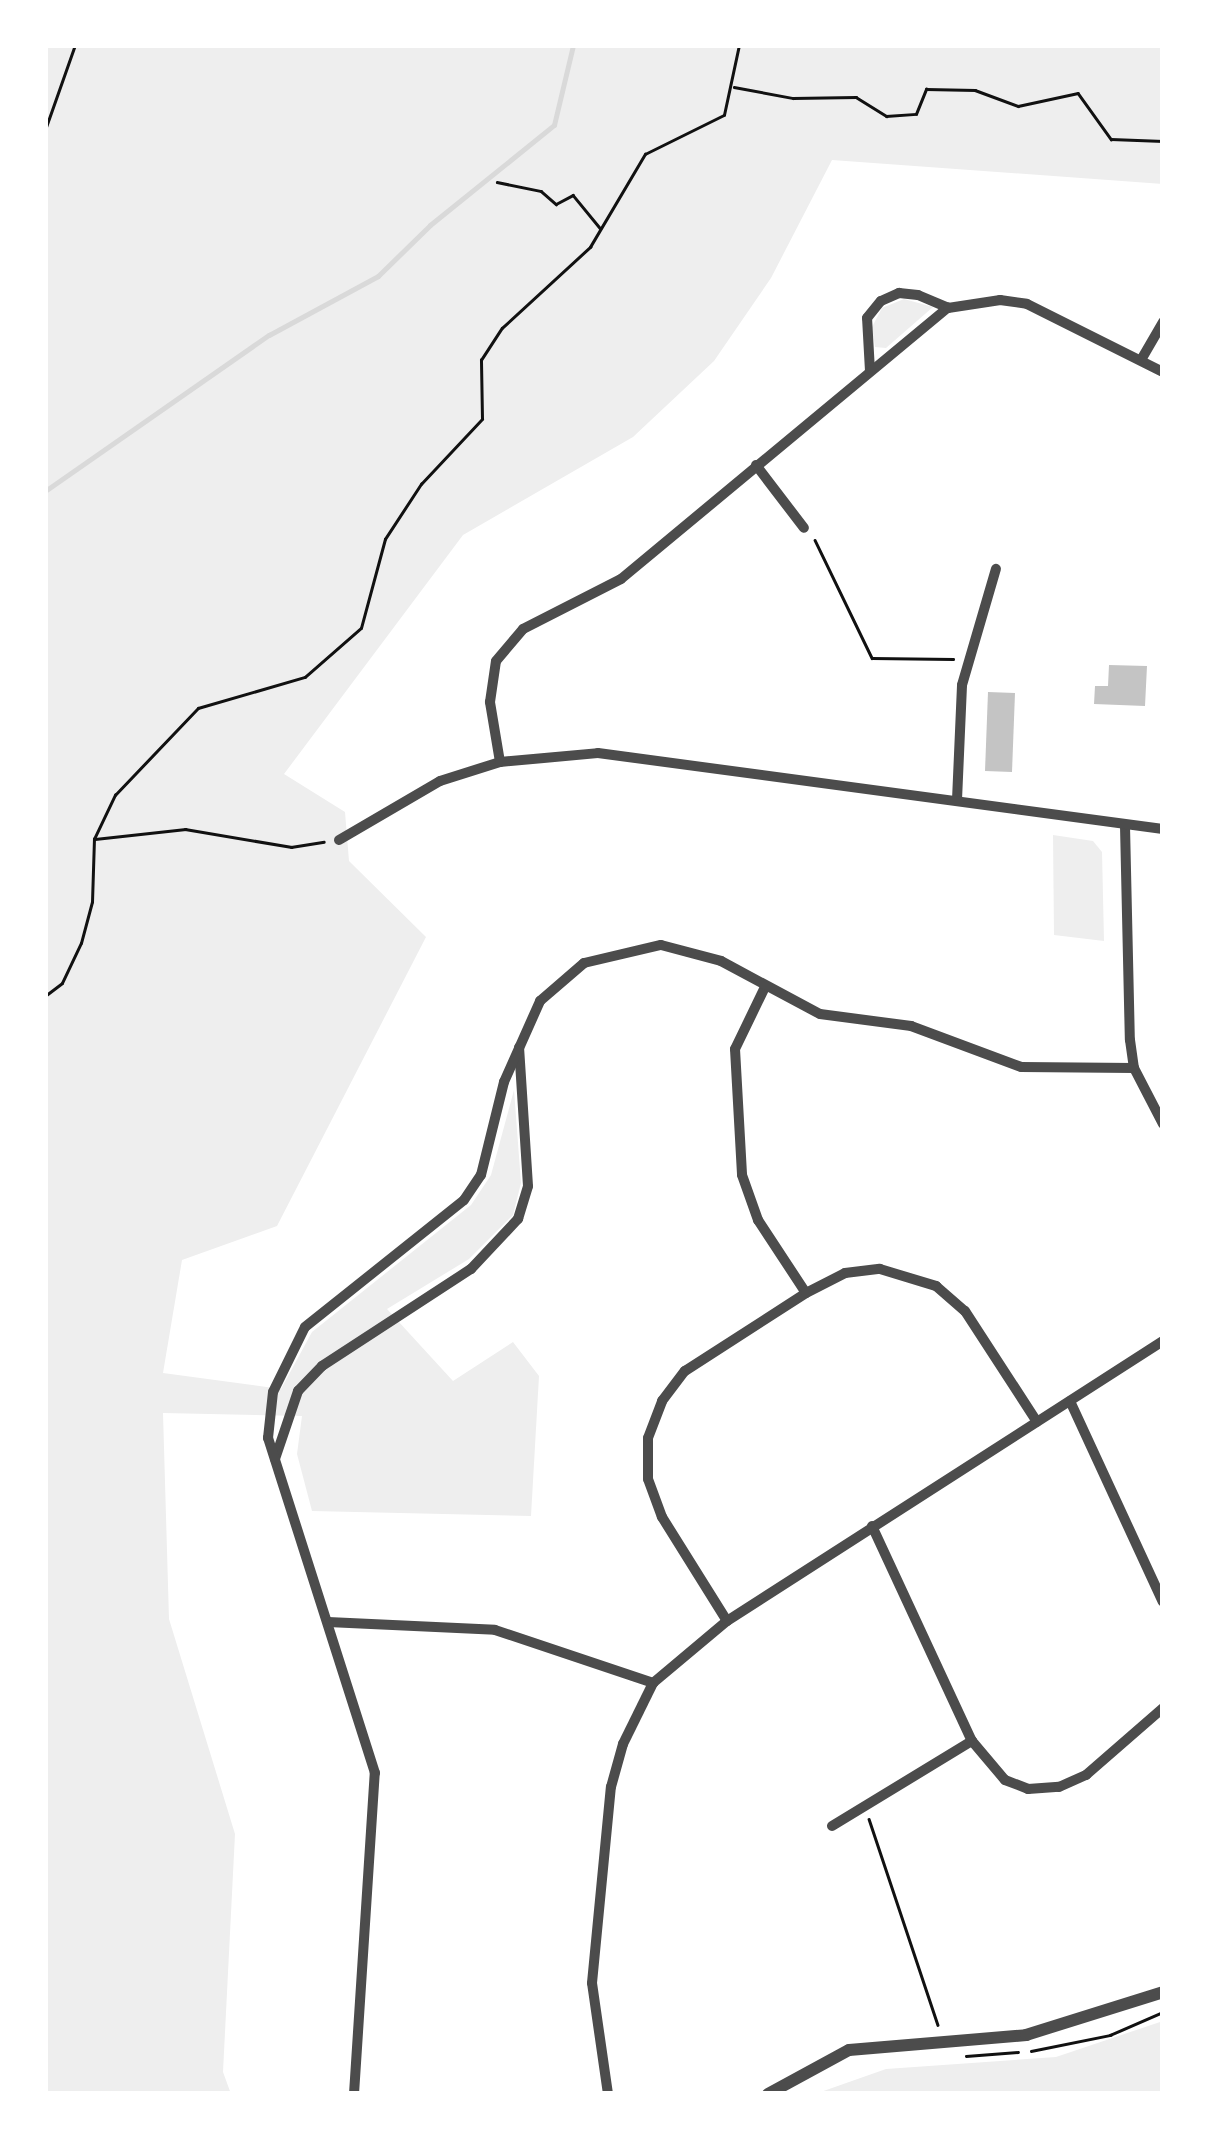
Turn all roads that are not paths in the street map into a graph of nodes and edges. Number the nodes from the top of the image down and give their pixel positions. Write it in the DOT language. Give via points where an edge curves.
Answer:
graph roads {
  1 [pos="948,308"];
  2 [pos="1163,322"];
  3 [pos="1142,360"];
  4 [pos="870,372"];
  5 [pos="1163,372"];
  6 [pos="756,465"];
  7 [pos="804,528"];
  8 [pos="996,570"];
  9 [pos="500,762"];
  10 [pos="957,800"];
  11 [pos="1125,826"];
  12 [pos="1163,829"];
  13 [pos="339,840"];
  14 [pos="765,987"];
  15 [pos="519,1043"];
  16 [pos="1134,1068"];
  17 [pos="1163,1124"];
  18 [pos="806,1293"];
  19 [pos="1163,1341"];
  20 [pos="1070,1401"];
  21 [pos="1037,1422"];
  22 [pos="275,1460"];
  23 [pos="872,1526"];
  24 [pos="1163,1602"];
  25 [pos="727,1621"];
  26 [pos="328,1622"];
  27 [pos="653,1683"];
  28 [pos="1163,1708"];
  29 [pos="972,1740"];
  30 [pos="832,1826"];
  31 [pos="1163,1992"];
  32 [pos="354,2094"];
  33 [pos="608,2094"];
  34 [pos="768,2094"];
  1 -- 3 [label="street" via="1000,300 1027,304"];
  1 -- 4 [label="street"];
  1 -- 4 [label="street" via="899,293 882,301 866,318"];
  2 -- 3 [label="street"];
  3 -- 5 [label="street"];
  4 -- 6 [label="street"];
  6 -- 7 [label="street"];
  6 -- 9 [label="street" via="620,579 523,629 496,660 490,702"];
  8 -- 10 [label="street" via="968,659"];
  9 -- 10 [label="street" via="598,752"];
  9 -- 13 [label="street" via="397,801"];
  10 -- 11 [label="street"];
  11 -- 12 [label="street"];
  11 -- 16 [label="street"];
  14 -- 15 [label="street" via="698,952 661,946 620,950 584,964 540,1002"];
  14 -- 16 [label="street" via="820,1014 911,1026 1021,1067"];
  14 -- 18 [label="street" via="735,1049 742,1175 758,1220"];
  15 -- 22 [label="street" via="481,1175 464,1200 293,1342 274,1392 268,1438"];
  15 -- 22 [label="street" via="528,1186 518,1219 471,1269 322,1366 298,1391"];
  16 -- 17 [label="street"];
  18 -- 21 [label="street" via="845,1273 880,1269 936,1286 965,1311"];
  18 -- 25 [label="street" via="685,1371 662,1401 648,1438 648,1479 662,1517"];
  19 -- 20 [label="street"];
  20 -- 21 [label="street"];
  20 -- 24 [label="street"];
  21 -- 23 [label="street"];
  22 -- 26 [label="street"];
  23 -- 25 [label="street"];
  23 -- 29 [label="street"];
  25 -- 27 [label="street"];
  26 -- 27 [label="street" via="495,1630"];
  26 -- 32 [label="street" via="375,1773"];
  27 -- 33 [label="street" via="622,1744 611,1788 592,1983"];
  28 -- 29 [label="street" via="1086,1775 1059,1787 1005,1780"];
  29 -- 30 [label="street"];
  31 -- 34 [label="street" via="1055,2029 848,2050"];
}
